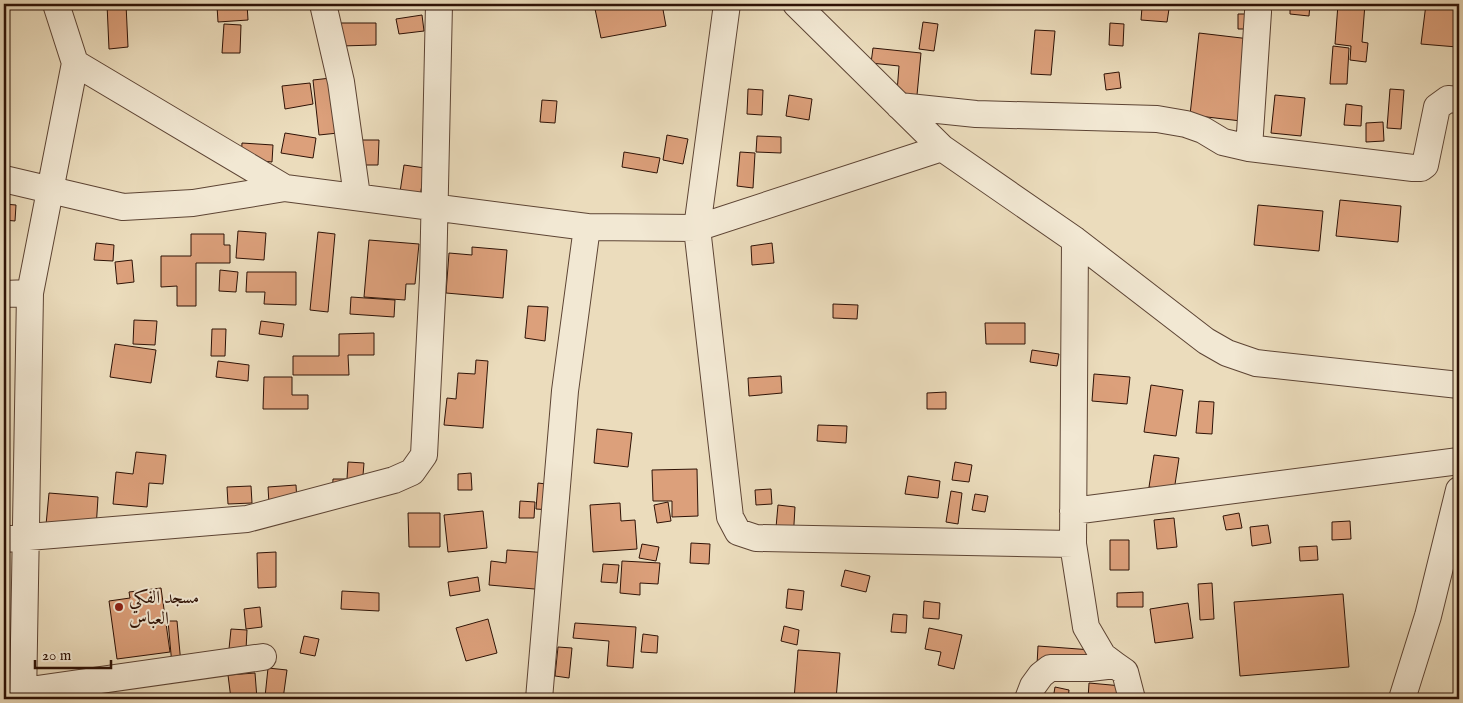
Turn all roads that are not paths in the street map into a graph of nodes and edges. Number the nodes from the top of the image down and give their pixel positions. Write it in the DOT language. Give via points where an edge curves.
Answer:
graph roads {
  1 [pos="56,4"];
  2 [pos="323,4"];
  3 [pos="440,4"];
  4 [pos="727,4"];
  5 [pos="796,4"];
  6 [pos="1258,12"];
  7 [pos="75,63"];
  8 [pos="1459,100"];
  9 [pos="899,106"];
  10 [pos="942,148"];
  11 [pos="1248,148"];
  12 [pos="4,179"];
  13 [pos="285,188"];
  14 [pos="52,189"];
  15 [pos="357,196"];
  16 [pos="434,209"];
  17 [pos="587,227"];
  18 [pos="697,228"];
  19 [pos="1076,240"];
  20 [pos="30,293"];
  21 [pos="4,294"];
  22 [pos="1459,386"];
  23 [pos="1459,461"];
  24 [pos="1459,490"];
  25 [pos="1072,511"];
  26 [pos="14,537"];
  27 [pos="1073,544"];
  28 [pos="263,657"];
  29 [pos="1114,665"];
  30 [pos="23,695"];
  31 [pos="539,699"];
  32 [pos="1028,699"];
  33 [pos="1132,699"];
  34 [pos="1402,699"];
  1 -- 7 [label="street"];
  2 -- 15 [label="street" via="341,82"];
  3 -- 16 [label="street"];
  4 -- 18 [label="street"];
  5 -- 9 [label="street"];
  6 -- 11 [label="street"];
  7 -- 13 [label="street"];
  7 -- 14 [label="street"];
  8 -- 11 [label="street" via="1448,99 1437,107 1427,160 1422,168"];
  9 -- 10 [label="street"];
  9 -- 11 [label="street" via="976,114 1158,120 1186,124 1223,142"];
  10 -- 18 [label="street"];
  10 -- 19 [label="street"];
  12 -- 14 [label="street"];
  13 -- 14 [label="street" via="193,203 123,207"];
  13 -- 15 [label="street"];
  14 -- 20 [label="street"];
  15 -- 16 [label="street"];
  16 -- 17 [label="street"];
  16 -- 26 [label="street" via="424,455 412,472 394,480 247,519"];
  17 -- 18 [label="street"];
  17 -- 31 [label="street" via="565,391"];
  18 -- 27 [label="street" via="730,518 738,532 756,538"];
  19 -- 22 [label="street" via="1206,341 1227,353 1256,363"];
  19 -- 25 [label="street"];
  20 -- 21 [label="street"];
  20 -- 26 [label="street"];
  23 -- 25 [label="street"];
  24 -- 34 [label="street" via="1428,616"];
  25 -- 27 [label="street"];
  26 -- 30 [label="street"];
  27 -- 29 [label="street" via="1086,628 1103,656"];
  28 -- 30 [label="street"];
  29 -- 32 [label="street" via="1050,668 1037,680"];
  29 -- 33 [label="street" via="1125,672"];
}
